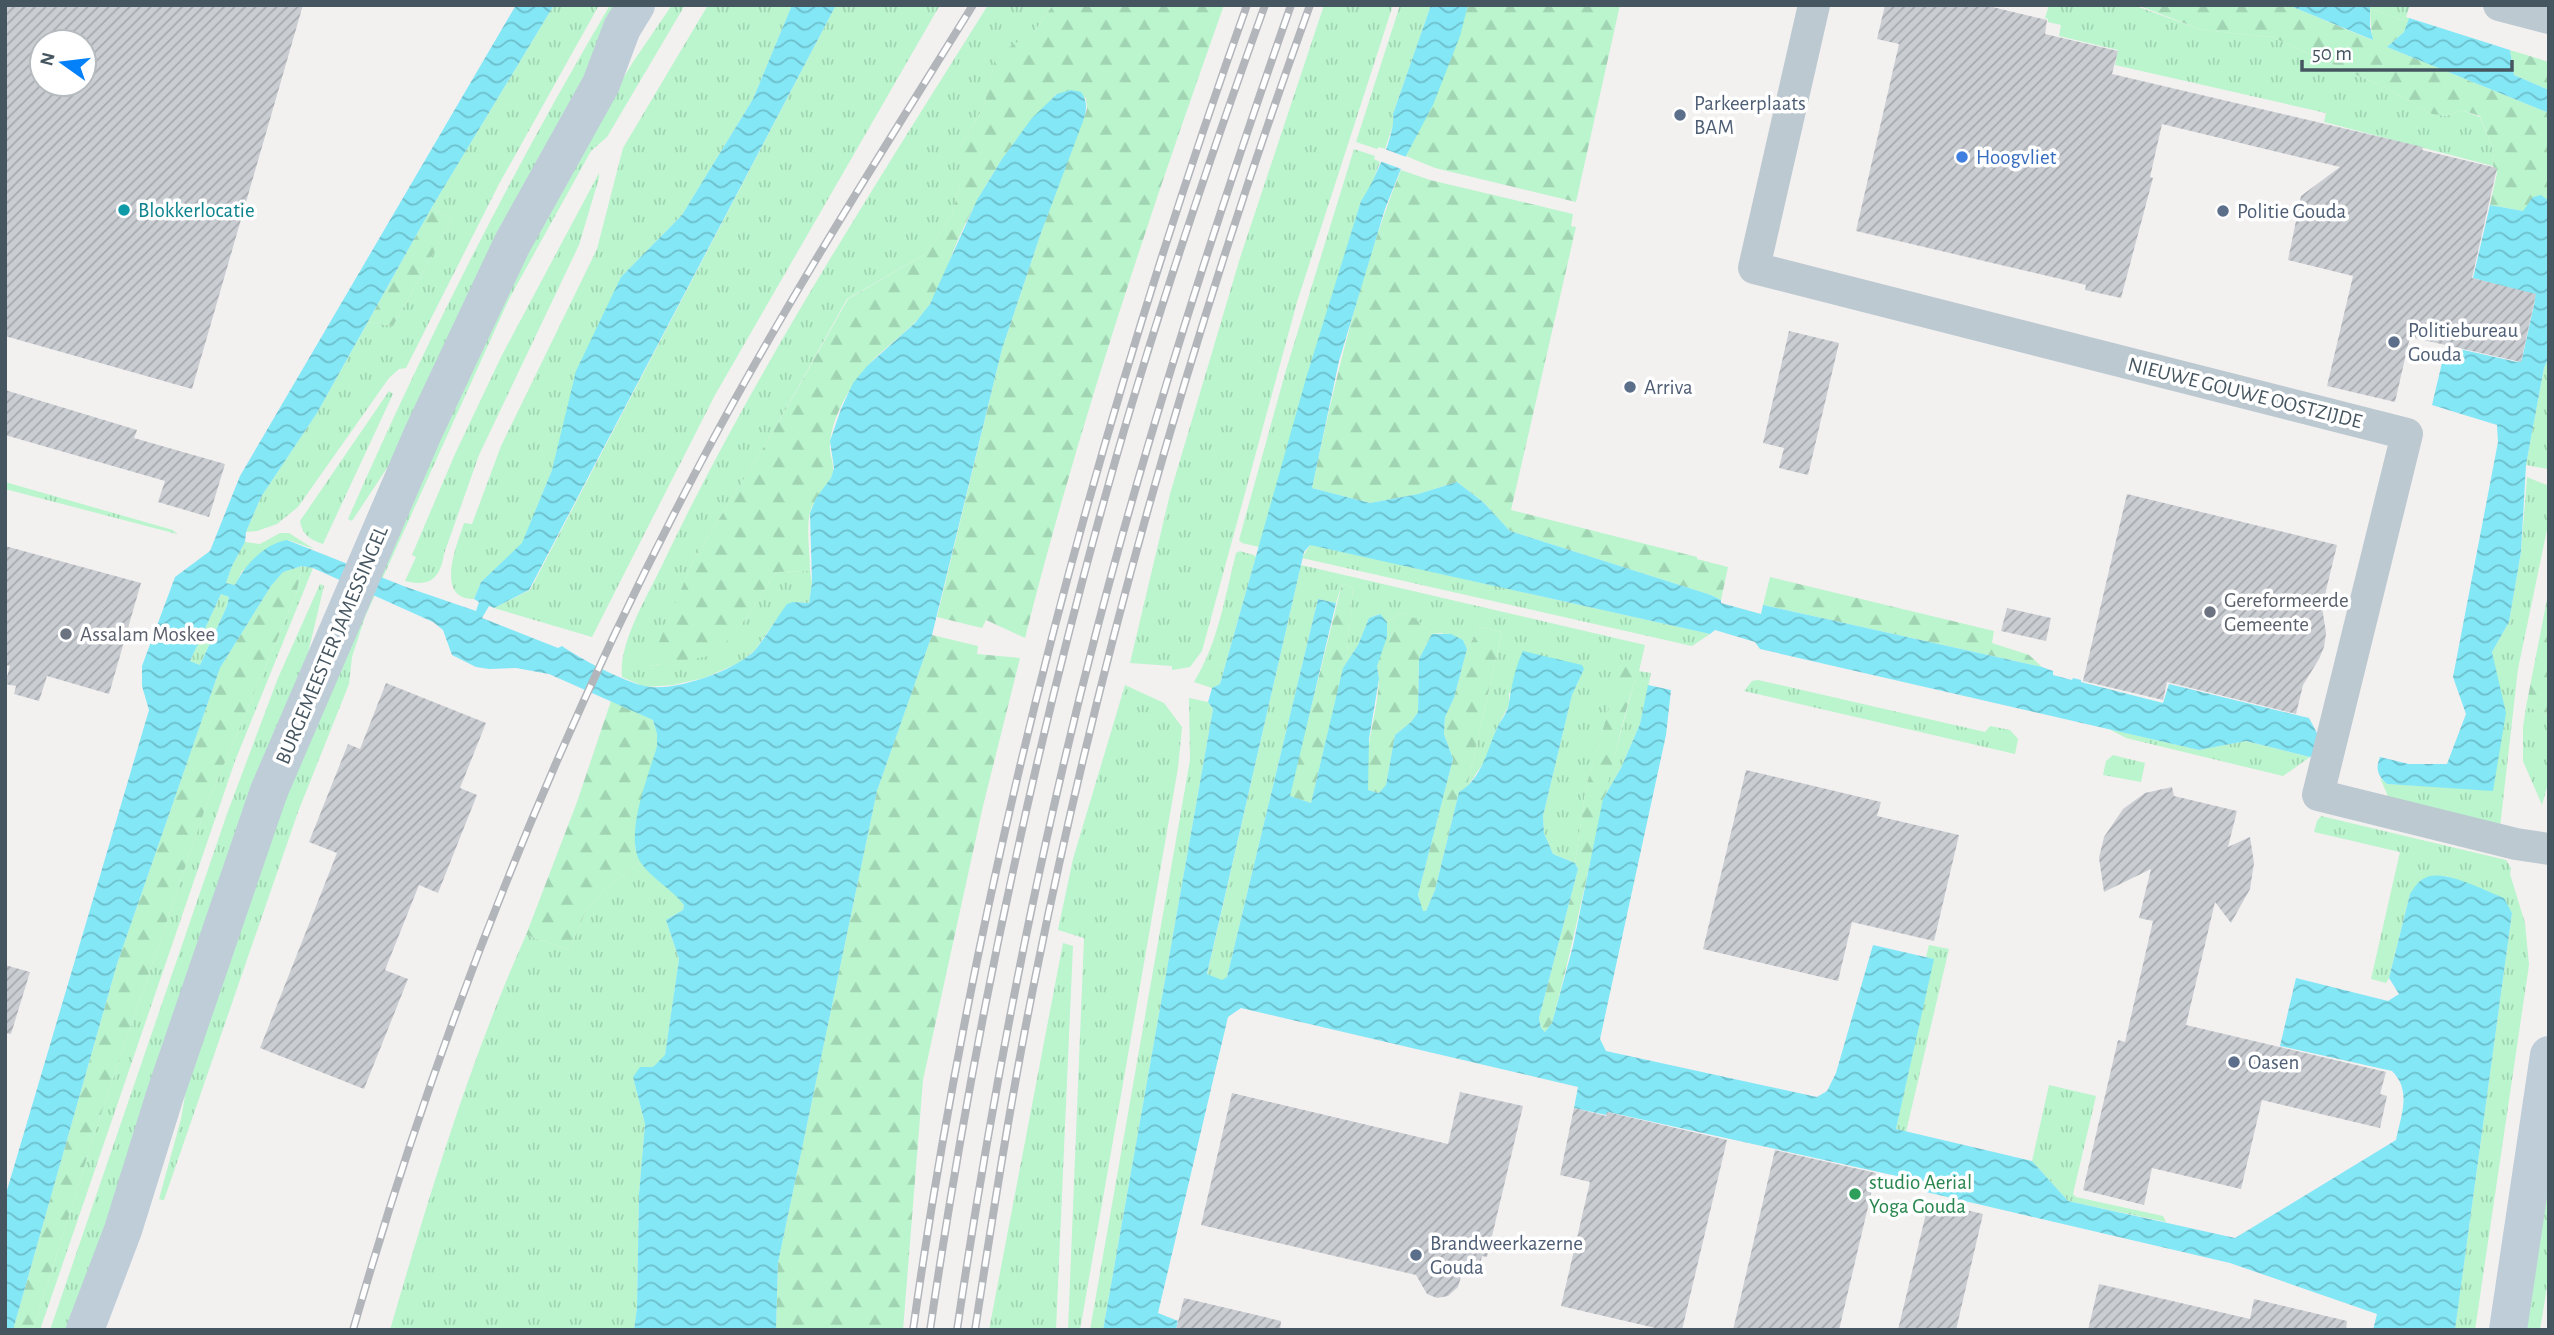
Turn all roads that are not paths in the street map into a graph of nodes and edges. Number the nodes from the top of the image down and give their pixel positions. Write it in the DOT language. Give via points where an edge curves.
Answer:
graph roads {
  1 [pos="636,5"];
  2 [pos="660,5"];
  3 [pos="2499,5"];
  4 [pos="1814,6"];
  5 [pos="2541,16"];
  6 [pos="601,84"];
  7 [pos="2549,849"];
  8 [pos="2549,1055"];
  9 [pos="123,1230"];
  10 [pos="85,1330"];
  11 [pos="99,1330"];
  12 [pos="2508,1330"];
  1 -- 6 [label="main road, BURGEMEESTER JAMESSINGEL"];
  2 -- 6 [label="main road, BURGEMEESTER JAMESSINGEL"];
  3 -- 5 [label="street"];
  4 -- 7 [label="street, NIEUWE GOUWE OOSTZIJDE" via="1754,268 2407,434 2318,794"];
  6 -- 9 [label="main road, BURGEMEESTER JAMESSINGEL" via="513,244 423,433 270,791"];
  8 -- 12 [label="main road"];
  9 -- 10 [label="main road, BURGEMEESTER JAMESSINGEL"];
  9 -- 11 [label="main road, BURGEMEESTER JAMESSINGEL"];
}
